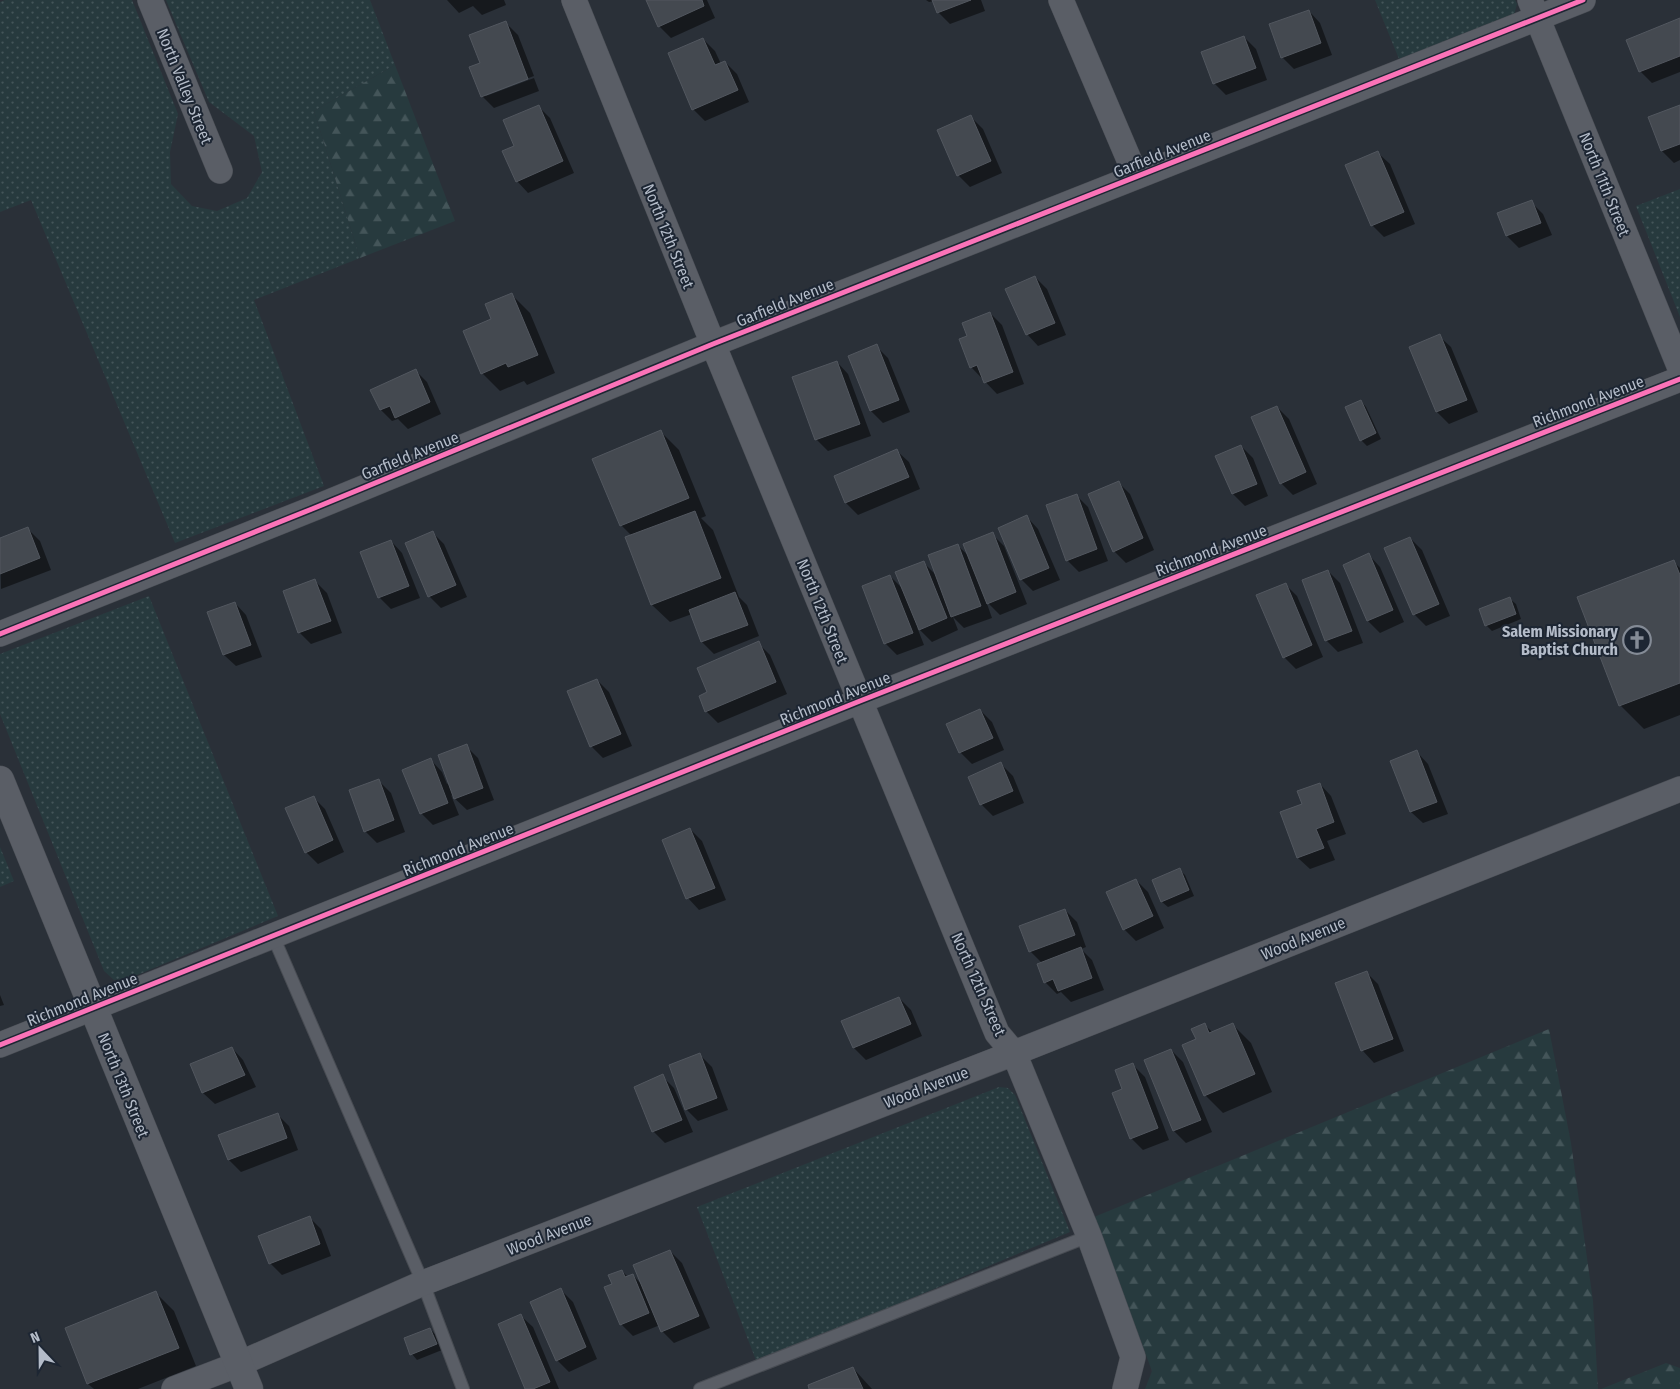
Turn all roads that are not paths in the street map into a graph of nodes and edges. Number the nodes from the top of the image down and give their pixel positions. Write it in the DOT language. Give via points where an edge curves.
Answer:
graph roads {
  1 [pos="150,0"];
  2 [pos="574,0"];
  3 [pos="1061,0"];
  4 [pos="1582,0"];
  5 [pos="1534,9"];
  6 [pos="220,171"];
  7 [pos="1136,176"];
  8 [pos="713,344"];
  9 [pos="1680,368"];
  10 [pos="1680,379"];
  11 [pos="0,634"];
  12 [pos="860,701"];
  13 [pos="0,780"];
  14 [pos="1680,789"];
  15 [pos="272,936"];
  16 [pos="93,1009"];
  17 [pos="0,1045"];
  18 [pos="1014,1053"];
  19 [pos="1089,1236"];
  20 [pos="423,1283"];
  21 [pos="239,1364"];
  22 [pos="174,1389"];
  23 [pos="249,1389"];
  24 [pos="463,1389"];
  25 [pos="700,1389"];
  26 [pos="1125,1389"];
  1 -- 6 [label="street, North Valley Street"];
  2 -- 8 [label="street, North 12th Street"];
  3 -- 7 [label="street"];
  4 -- 5 [label="street, Garfield Avenue"];
  5 -- 7 [label="street, Garfield Avenue"];
  5 -- 9 [label="street, North 11th Street"];
  7 -- 8 [label="street, Garfield Avenue"];
  8 -- 11 [label="street, Garfield Avenue"];
  8 -- 12 [label="street, North 12th Street"];
  10 -- 12 [label="street, Richmond Avenue"];
  12 -- 15 [label="street, Richmond Avenue"];
  12 -- 18 [label="street, North 12th Street" via="997,1033"];
  13 -- 16 [label="street, North 13th Street"];
  14 -- 18 [label="street, Wood Avenue"];
  15 -- 16 [label="street, Richmond Avenue"];
  15 -- 20 [label="lane"];
  16 -- 17 [label="street, Richmond Avenue"];
  16 -- 21 [label="street, North 13th Street"];
  18 -- 19 [label="street, North 12th Street"];
  18 -- 20 [label="street, Wood Avenue"];
  19 -- 25 [label="lane"];
  19 -- 26 [label="street, North 12th Street" via="1133,1357"];
  20 -- 21 [label="street, Wood Avenue"];
  20 -- 24 [label="lane"];
  21 -- 22 [label="street, Wood Avenue"];
  21 -- 23 [label="street, North 13th Street"];
}
